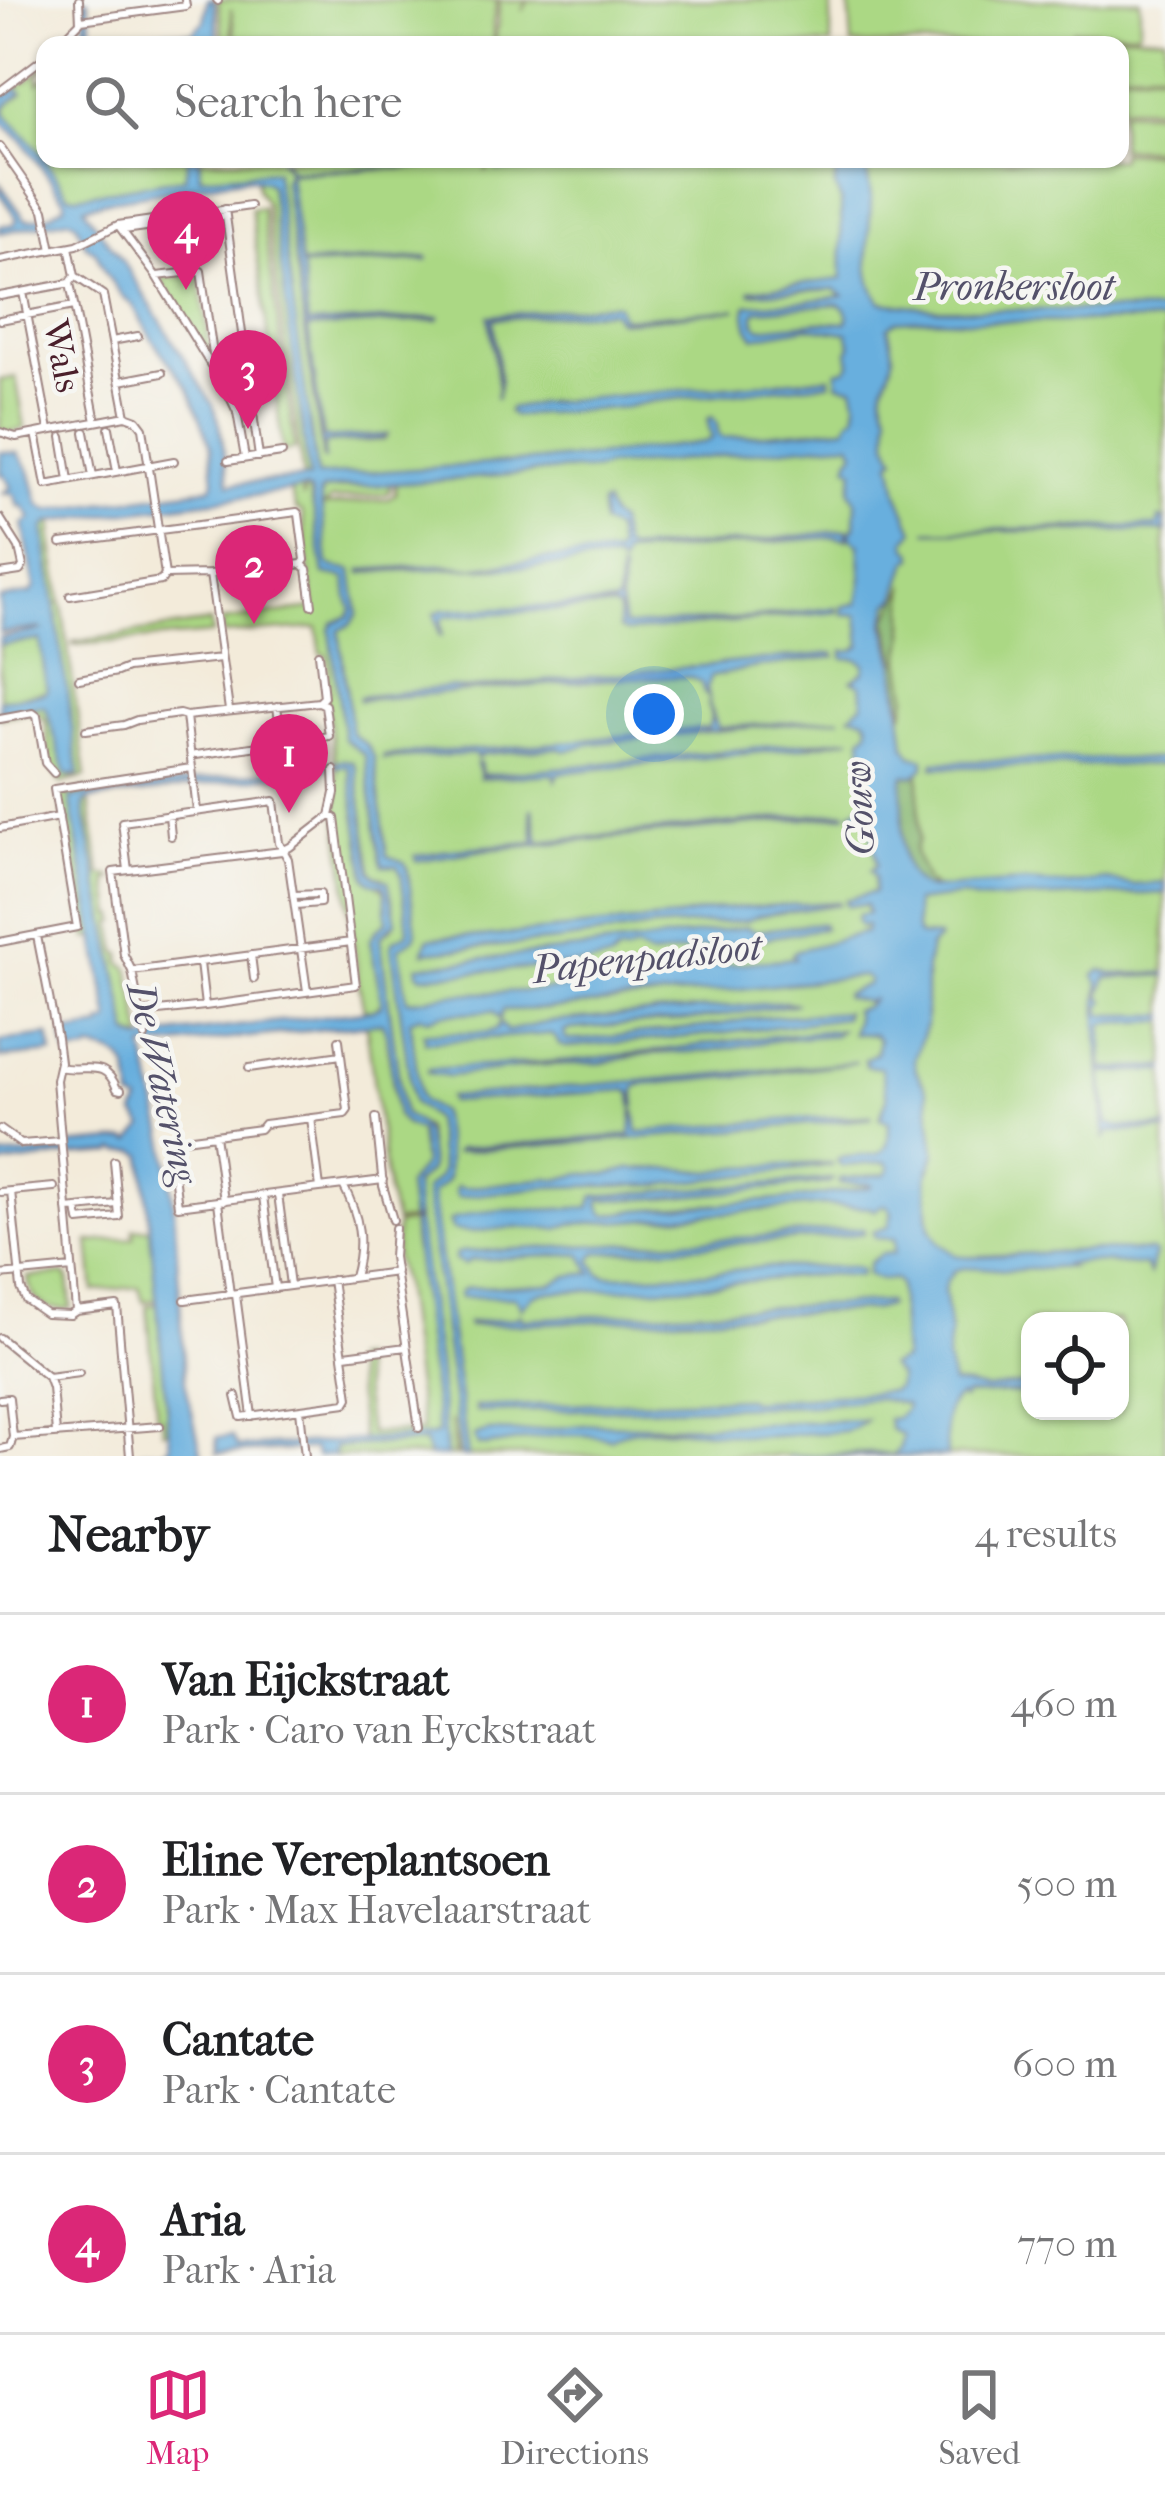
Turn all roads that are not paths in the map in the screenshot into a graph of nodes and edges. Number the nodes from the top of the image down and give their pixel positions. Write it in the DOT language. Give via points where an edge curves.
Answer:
graph roads {
  1 [pos="79,0"];
  2 [pos="185,0"];
  3 [pos="85,20"];
  4 [pos="67,36"];
  5 [pos="36,64"];
  6 [pos="0,92"];
  7 [pos="0,147"];
  8 [pos="250,206"];
  9 [pos="226,213"];
  10 [pos="121,228"];
  11 [pos="69,247"];
  12 [pos="52,250"];
  13 [pos="0,258"];
  14 [pos="156,276"];
  15 [pos="73,279"];
  16 [pos="23,292"];
  17 [pos="0,296"];
  18 [pos="74,306"];
  19 [pos="27,314"];
  20 [pos="0,320"];
  21 [pos="138,336"];
  22 [pos="112,341"];
  23 [pos="215,371"];
  24 [pos="162,373"];
  25 [pos="151,375"];
  26 [pos="120,381"];
  27 [pos="153,386"];
  28 [pos="126,416"];
  29 [pos="96,422"];
  30 [pos="109,428"];
  31 [pos="49,430"];
  32 [pos="85,432"];
  33 [pos="35,433"];
  34 [pos="0,435"];
  35 [pos="62,437"];
  36 [pos="283,453"];
  37 [pos="259,457"];
  38 [pos="244,458"];
  39 [pos="174,461"];
  40 [pos="228,461"];
  41 [pos="150,465"];
  42 [pos="117,471"];
  43 [pos="93,476"];
  44 [pos="69,480"];
  45 [pos="0,518"];
  46 [pos="160,530"];
  47 [pos="61,543"];
  48 [pos="302,564"];
  49 [pos="0,574"];
  50 [pos="210,574"];
  51 [pos="165,575"];
  52 [pos="70,596"];
  53 [pos="311,605"];
  54 [pos="319,653"];
  55 [pos="221,658"];
  56 [pos="79,679"];
  57 [pos="319,702"];
  58 [pos="277,706"];
  59 [pos="229,710"];
  60 [pos="186,716"];
  61 [pos="0,719"];
  62 [pos="86,730"];
  63 [pos="282,743"];
  64 [pos="196,755"];
  65 [pos="334,770"];
  66 [pos="192,772"];
  67 [pos="54,773"];
  68 [pos="197,811"];
  69 [pos="169,814"];
  70 [pos="330,816"];
  71 [pos="59,817"];
  72 [pos="0,828"];
  73 [pos="171,836"];
  74 [pos="282,851"];
  75 [pos="128,870"];
  76 [pos="294,895"];
  77 [pos="296,905"];
  78 [pos="37,936"];
  79 [pos="351,942"];
  80 [pos="0,943"];
  81 [pos="302,948"];
  82 [pos="251,955"];
  83 [pos="200,963"];
  84 [pos="132,970"];
  85 [pos="254,979"];
  86 [pos="307,991"];
  87 [pos="205,1006"];
  88 [pos="140,1013"];
  89 [pos="145,1037"];
  90 [pos="339,1040"];
  91 [pos="341,1055"];
  92 [pos="58,1067"];
  93 [pos="249,1067"];
  94 [pos="121,1090"];
  95 [pos="311,1118"];
  96 [pos="376,1118"];
  97 [pos="0,1129"];
  98 [pos="215,1135"];
  99 [pos="61,1145"];
  100 [pos="114,1161"];
  101 [pos="382,1180"];
  102 [pos="343,1185"];
  103 [pos="54,1187"];
  104 [pos="320,1188"];
  105 [pos="0,1192"];
  106 [pos="11,1192"];
  107 [pos="278,1193"];
  108 [pos="263,1196"];
  109 [pos="221,1202"];
  110 [pos="118,1203"];
  111 [pos="77,1208"];
  112 [pos="67,1209"];
  113 [pos="72,1268"];
  114 [pos="396,1272"];
  115 [pos="20,1273"];
  116 [pos="0,1275"];
  117 [pos="354,1277"];
  118 [pos="332,1280"];
  119 [pos="290,1286"];
  120 [pos="275,1288"];
  121 [pos="233,1294"];
  122 [pos="185,1300"];
  123 [pos="76,1311"];
  124 [pos="0,1338"];
  125 [pos="406,1346"];
  126 [pos="343,1356"];
  127 [pos="79,1373"];
  128 [pos="48,1377"];
  129 [pos="236,1396"];
  130 [pos="0,1399"];
  131 [pos="301,1410"];
  132 [pos="253,1416"];
  133 [pos="160,1426"];
  134 [pos="419,1428"];
  135 [pos="128,1429"];
  136 [pos="56,1433"];
  137 [pos="13,1437"];
  138 [pos="0,1449"];
  139 [pos="130,1455"];
  140 [pos="305,1456"];
  1 -- 3 [label="street"];
  2 -- 3 [label="street" via="186,7"];
  3 -- 4 [label="street"];
  5 -- 6 [label="street"];
  7 -- 12 [label="street" via="47,220"];
  8 -- 9 [label="street"];
  9 -- 10 [label="street"];
  9 -- 37 [label="street"];
  10 -- 11 [label="street"];
  10 -- 14 [label="street"];
  11 -- 12 [label="street"];
  11 -- 15 [label="street"];
  12 -- 13 [label="street"];
  14 -- 23 [label="street"];
  14 -- 23 [label="street" via="201,271"];
  15 -- 16 [label="street"];
  15 -- 18 [label="street"];
  15 -- 22 [label="street" via="104,295"];
  16 -- 17 [label="street"];
  16 -- 19 [label="street, Wals"];
  18 -- 19 [label="street"];
  18 -- 29 [label="street"];
  19 -- 20 [label="street"];
  19 -- 31 [label="street, Wals"];
  21 -- 22 [label="street"];
  22 -- 26 [label="street"];
  23 -- 38 [label="street" via="237,412"];
  24 -- 25 [label="street"];
  25 -- 26 [label="street"];
  25 -- 27 [label="street"];
  26 -- 28 [label="street"];
  28 -- 29 [label="street"];
  28 -- 41 [label="street" via="143,428"];
  29 -- 31 [label="street"];
  30 -- 42 [label="street"];
  31 -- 33 [label="street"];
  32 -- 43 [label="street"];
  33 -- 34 [label="street"];
  33 -- 44 [label="street" via="46,485"];
  35 -- 44 [label="street"];
  36 -- 37 [label="street"];
  37 -- 38 [label="street"];
  38 -- 40 [label="street"];
  39 -- 41 [label="street"];
  41 -- 42 [label="street"];
  41 -- 46 [label="street"];
  42 -- 43 [label="street"];
  43 -- 44 [label="street"];
  45 -- 49 [label="street" via="23,566"];
  46 -- 47 [label="street"];
  46 -- 48 [label="street" via="297,512"];
  46 -- 51 [label="street"];
  48 -- 50 [label="street"];
  48 -- 53 [label="street"];
  50 -- 51 [label="street"];
  50 -- 55 [label="street"];
  51 -- 52 [label="street"];
  54 -- 57 [label="street"];
  55 -- 56 [label="street"];
  55 -- 59 [label="street"];
  57 -- 58 [label="street"];
  57 -- 63 [label="street" via="329,736"];
  58 -- 59 [label="street"];
  58 -- 63 [label="street"];
  59 -- 60 [label="street"];
  60 -- 62 [label="street"];
  60 -- 66 [label="street"];
  61 -- 67 [label="street" via="37,716"];
  63 -- 64 [label="street"];
  65 -- 70 [label="street"];
  66 -- 68 [label="street"];
  66 -- 71 [label="street" via="54,789"];
  68 -- 69 [label="street"];
  68 -- 74 [label="street" via="274,801"];
  69 -- 73 [label="street"];
  69 -- 75 [label="street" via="122,822"];
  70 -- 74 [label="street"];
  70 -- 79 [label="street"];
  71 -- 72 [label="street"];
  71 -- 78 [label="street" via="78,923"];
  74 -- 75 [label="street"];
  74 -- 76 [label="street"];
  75 -- 84 [label="street" via="113,872"];
  76 -- 77 [label="street"];
  76 -- 77 [label="street" via="320,894 320,903"];
  77 -- 81 [label="street"];
  78 -- 80 [label="street"];
  78 -- 92 [label="street"];
  79 -- 81 [label="street"];
  79 -- 86 [label="street" via="356,985"];
  81 -- 82 [label="street"];
  81 -- 86 [label="street"];
  82 -- 83 [label="street"];
  82 -- 85 [label="street"];
  83 -- 84 [label="street"];
  83 -- 87 [label="street"];
  84 -- 88 [label="street"];
  86 -- 87 [label="street"];
  87 -- 88 [label="street"];
  88 -- 89 [label="street"];
  90 -- 91 [label="street"];
  91 -- 93 [label="street"];
  91 -- 95 [label="street" via="348,1110"];
  92 -- 94 [label="street" via="101,1069"];
  92 -- 99 [label="street"];
  95 -- 98 [label="street"];
  95 -- 104 [label="street"];
  96 -- 101 [label="street"];
  97 -- 99 [label="street" via="21,1144"];
  98 -- 109 [label="street"];
  98 -- 109 [label="street" via="170,1141 180,1208"];
  99 -- 112 [label="street"];
  100 -- 110 [label="street"];
  101 -- 102 [label="street"];
  101 -- 114 [label="street"];
  102 -- 104 [label="street"];
  102 -- 117 [label="street" via="362,1239"];
  103 -- 106 [label="street"];
  104 -- 107 [label="street"];
  105 -- 106 [label="street"];
  106 -- 115 [label="street"];
  107 -- 108 [label="street"];
  107 -- 119 [label="street"];
  108 -- 109 [label="street"];
  108 -- 120 [label="street"];
  109 -- 121 [label="street"];
  110 -- 111 [label="street"];
  110 -- 111 [label="street" via="119,1217 79,1221"];
  111 -- 112 [label="street"];
  112 -- 113 [label="street"];
  113 -- 115 [label="street"];
  113 -- 123 [label="street"];
  114 -- 117 [label="street"];
  114 -- 125 [label="street"];
  115 -- 116 [label="street"];
  115 -- 123 [label="street" via="26,1300 36,1307 60,1316"];
  117 -- 118 [label="street"];
  118 -- 119 [label="street"];
  118 -- 126 [label="street"];
  119 -- 120 [label="street"];
  120 -- 121 [label="street"];
  121 -- 122 [label="street"];
  121 -- 132 [label="street"];
  123 -- 135 [label="street" via="117,1306"];
  124 -- 128 [label="street"];
  125 -- 126 [label="street"];
  125 -- 134 [label="street"];
  126 -- 131 [label="street" via="346,1402"];
  127 -- 128 [label="street"];
  128 -- 136 [label="street"];
  129 -- 132 [label="street" via="241,1418"];
  130 -- 137 [label="street" via="9,1398"];
  131 -- 132 [label="street"];
  131 -- 140 [label="street"];
  133 -- 135 [label="street"];
  135 -- 136 [label="street"];
  135 -- 139 [label="street"];
  136 -- 137 [label="street"];
  137 -- 138 [label="street"];
}
